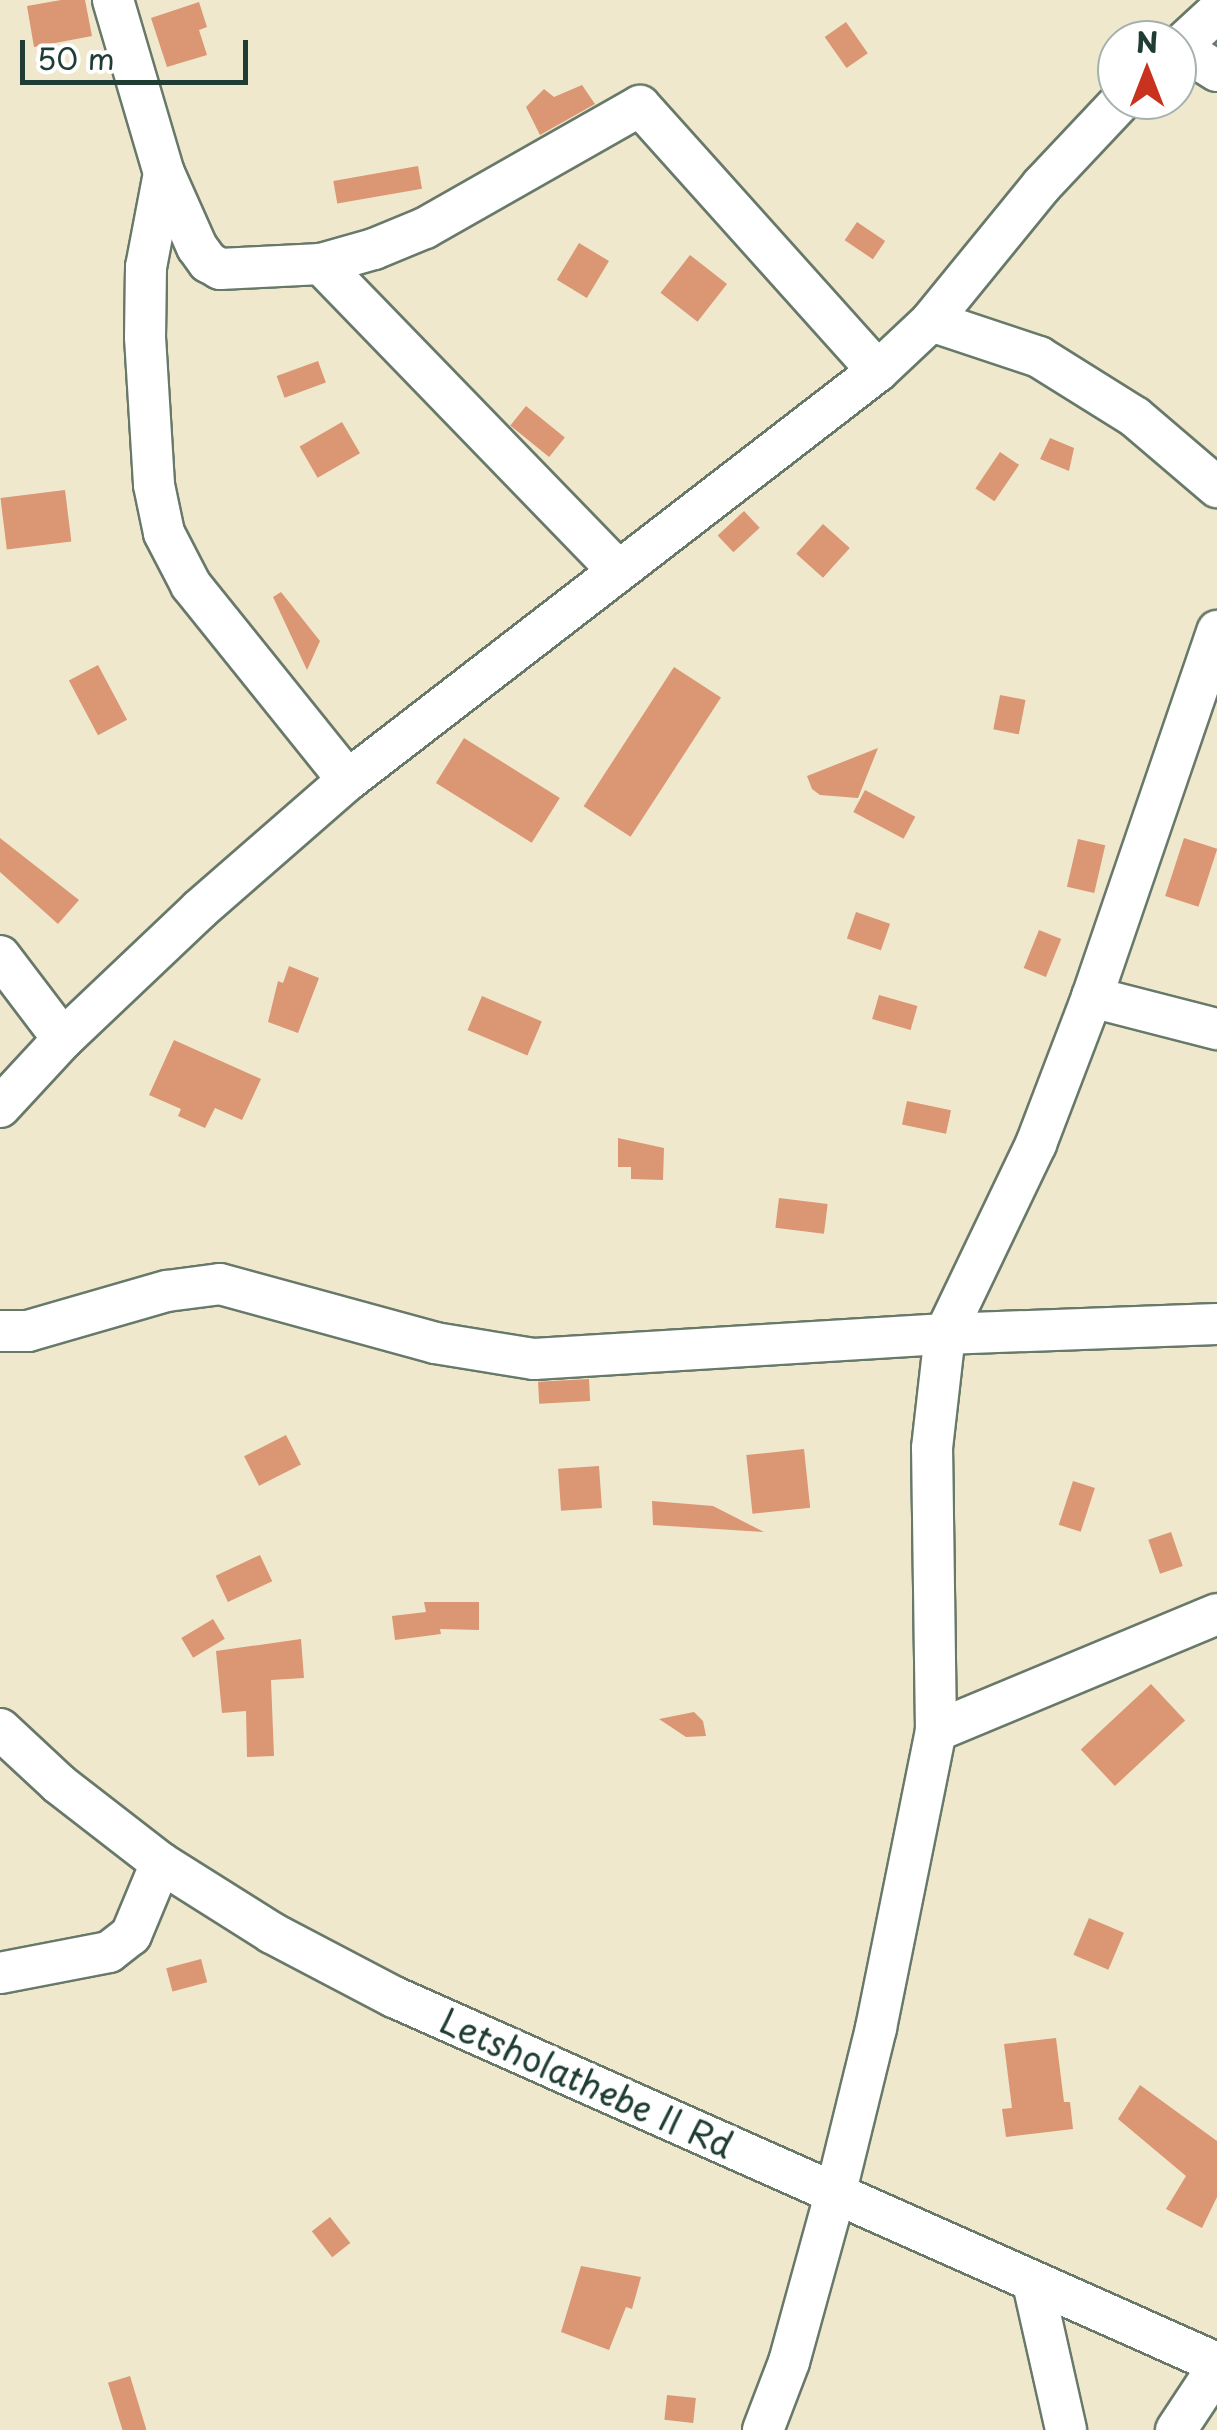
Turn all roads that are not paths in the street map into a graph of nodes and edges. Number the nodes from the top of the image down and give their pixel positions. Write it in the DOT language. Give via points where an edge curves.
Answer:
graph roads {
  1 [pos="113,0"];
  2 [pos="1217,12"];
  3 [pos="1197,30"];
  4 [pos="1103,120"];
  5 [pos="164,173"];
  6 [pos="321,264"];
  7 [pos="931,321"];
  8 [pos="878,371"];
  9 [pos="1217,487"];
  10 [pos="618,571"];
  11 [pos="1217,630"];
  12 [pos="348,780"];
  13 [pos="0,956"];
  14 [pos="1092,997"];
  15 [pos="1217,1029"];
  16 [pos="63,1039"];
  17 [pos="0,1107"];
  18 [pos="1217,1324"];
  19 [pos="0,1331"];
  20 [pos="946,1334"];
  21 [pos="1217,1614"];
  22 [pos="0,1728"];
  23 [pos="936,1731"];
  24 [pos="161,1863"];
  25 [pos="0,1973"];
  26 [pos="836,2191"];
  27 [pos="1033,2283"];
  28 [pos="1217,2365"];
  29 [pos="763,2430"];
  30 [pos="1066,2430"];
  31 [pos="1176,2430"];
  1 -- 5 [label="street"];
  2 -- 3 [label="street"];
  4 -- 7 [label="street"];
  5 -- 6 [label="street" via="208,262 220,269"];
  5 -- 12 [label="street" via="146,268 145,337 154,485 164,533 191,586"];
  6 -- 8 [label="street" via="425,228 640,106"];
  6 -- 10 [label="street"];
  7 -- 8 [label="street"];
  7 -- 9 [label="street" via="1038,357 1135,417"];
  8 -- 10 [label="street"];
  10 -- 12 [label="street"];
  11 -- 14 [label="street"];
  12 -- 16 [label="street"];
  13 -- 16 [label="street"];
  14 -- 15 [label="street"];
  14 -- 20 [label="street" via="1036,1144"];
  16 -- 17 [label="street"];
  18 -- 20 [label="street"];
  19 -- 20 [label="street" via="28,1331 167,1291 220,1284 434,1343 534,1359"];
  20 -- 23 [label="street" via="932,1448"];
  21 -- 23 [label="street"];
  22 -- 24 [label="street, Letsholathebe II Rd" via="59,1784"];
  23 -- 26 [label="street"];
  24 -- 25 [label="street" via="131,1935 109,1952"];
  24 -- 26 [label="street, Letsholathebe II Rd" via="272,1933 394,1996"];
  26 -- 27 [label="street, Letsholathebe II Rd"];
  26 -- 29 [label="street" via="789,2362"];
  27 -- 28 [label="street, Letsholathebe II Rd"];
  27 -- 30 [label="street"];
  28 -- 31 [label="street"];
}
